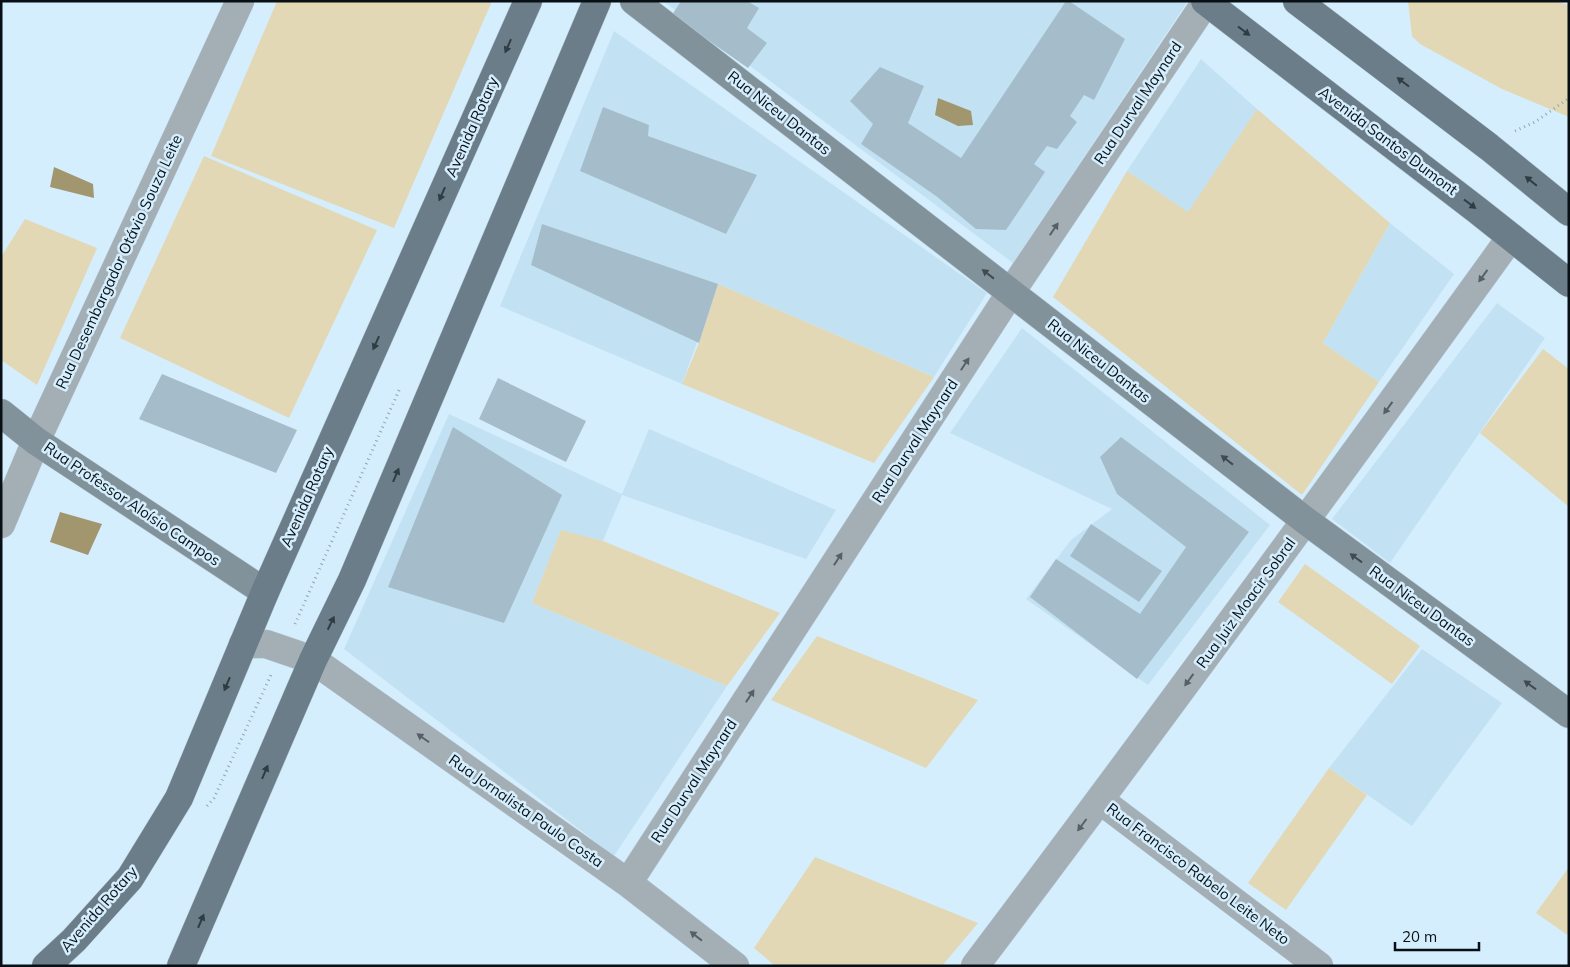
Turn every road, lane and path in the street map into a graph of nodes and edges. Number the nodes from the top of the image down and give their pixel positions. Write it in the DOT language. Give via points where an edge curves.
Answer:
graph roads {
  1 [pos="240,1"];
  2 [pos="528,1"];
  3 [pos="598,1"];
  4 [pos="634,1"];
  5 [pos="1297,1"];
  6 [pos="1206,2"];
  7 [pos="1569,98"];
  8 [pos="1489,147"];
  9 [pos="1569,212"];
  10 [pos="1511,237"];
  11 [pos="1569,283"];
  12 [pos="1011,292"];
  13 [pos="402,384"];
  14 [pos="1,413"];
  15 [pos="36,441"];
  16 [pos="1306,521"];
  17 [pos="1,524"];
  18 [pos="264,592"];
  19 [pos="243,644"];
  20 [pos="284,649"];
  21 [pos="313,660"];
  22 [pos="1569,714"];
  23 [pos="1100,800"];
  24 [pos="202,813"];
  25 [pos="628,884"];
  26 [pos="46,966"];
  27 [pos="181,966"];
  28 [pos="735,966"];
  29 [pos="975,966"];
  30 [pos="1319,966"];
  1 -- 15 [label="street, Rua Desembargador Otávio Souza Leite"];
  2 -- 18 [label="main road, Avenida Rotary, one-way"];
  21 -- 3 [label="main road, one-way" via="352,580"];
  12 -- 4 [label="street, Rua Niceu Dantas, one-way"];
  8 -- 5 [label="main road, one-way"];
  6 -- 10 [label="main road, Avenida Santos Dumont, one-way"];
  12 -- 6 [label="street, Rua Durval Maynard, one-way"];
  7 -- 8 [label="path" via="1535,122 1504,136"];
  9 -- 8 [label="main road, one-way"];
  10 -- 11 [label="main road, Avenida Santos Dumont"];
  10 -- 16 [label="street, Rua Juiz Moacir Sobral, one-way"];
  16 -- 12 [label="street, Rua Niceu Dantas, one-way"];
  25 -- 12 [label="street, Rua Durval Maynard, one-way"];
  13 -- 20 [label="path"];
  14 -- 15 [label="street, Rua Professor Aloísio Campos"];
  15 -- 17 [label="street, Rua Desembargador Otávio Souza Leite"];
  15 -- 18 [label="street, Rua Professor Aloísio Campos"];
  22 -- 16 [label="street, Rua Niceu Dantas, one-way"];
  16 -- 23 [label="street, Rua Juiz Moacir Sobral, one-way"];
  18 -- 19 [label="main road, Avenida Rotary"];
  19 -- 20 [label="street, Rua Jornalista Paulo Costa" via="266,644"];
  19 -- 26 [label="main road, Avenida Rotary, one-way" via="179,798 130,878"];
  20 -- 21 [label="street, Rua Jornalista Paulo Costa"];
  20 -- 24 [label="path" via="214,798"];
  25 -- 21 [label="street, Rua Jornalista Paulo Costa, one-way"];
  27 -- 21 [label="main road, one-way"];
  23 -- 29 [label="street, Rua Juiz Moacir Sobral, one-way"];
  23 -- 30 [label="street, Rua Francisco Rabelo Leite Neto"];
  28 -- 25 [label="street, Rua Jornalista Paulo Costa, one-way"];
}
